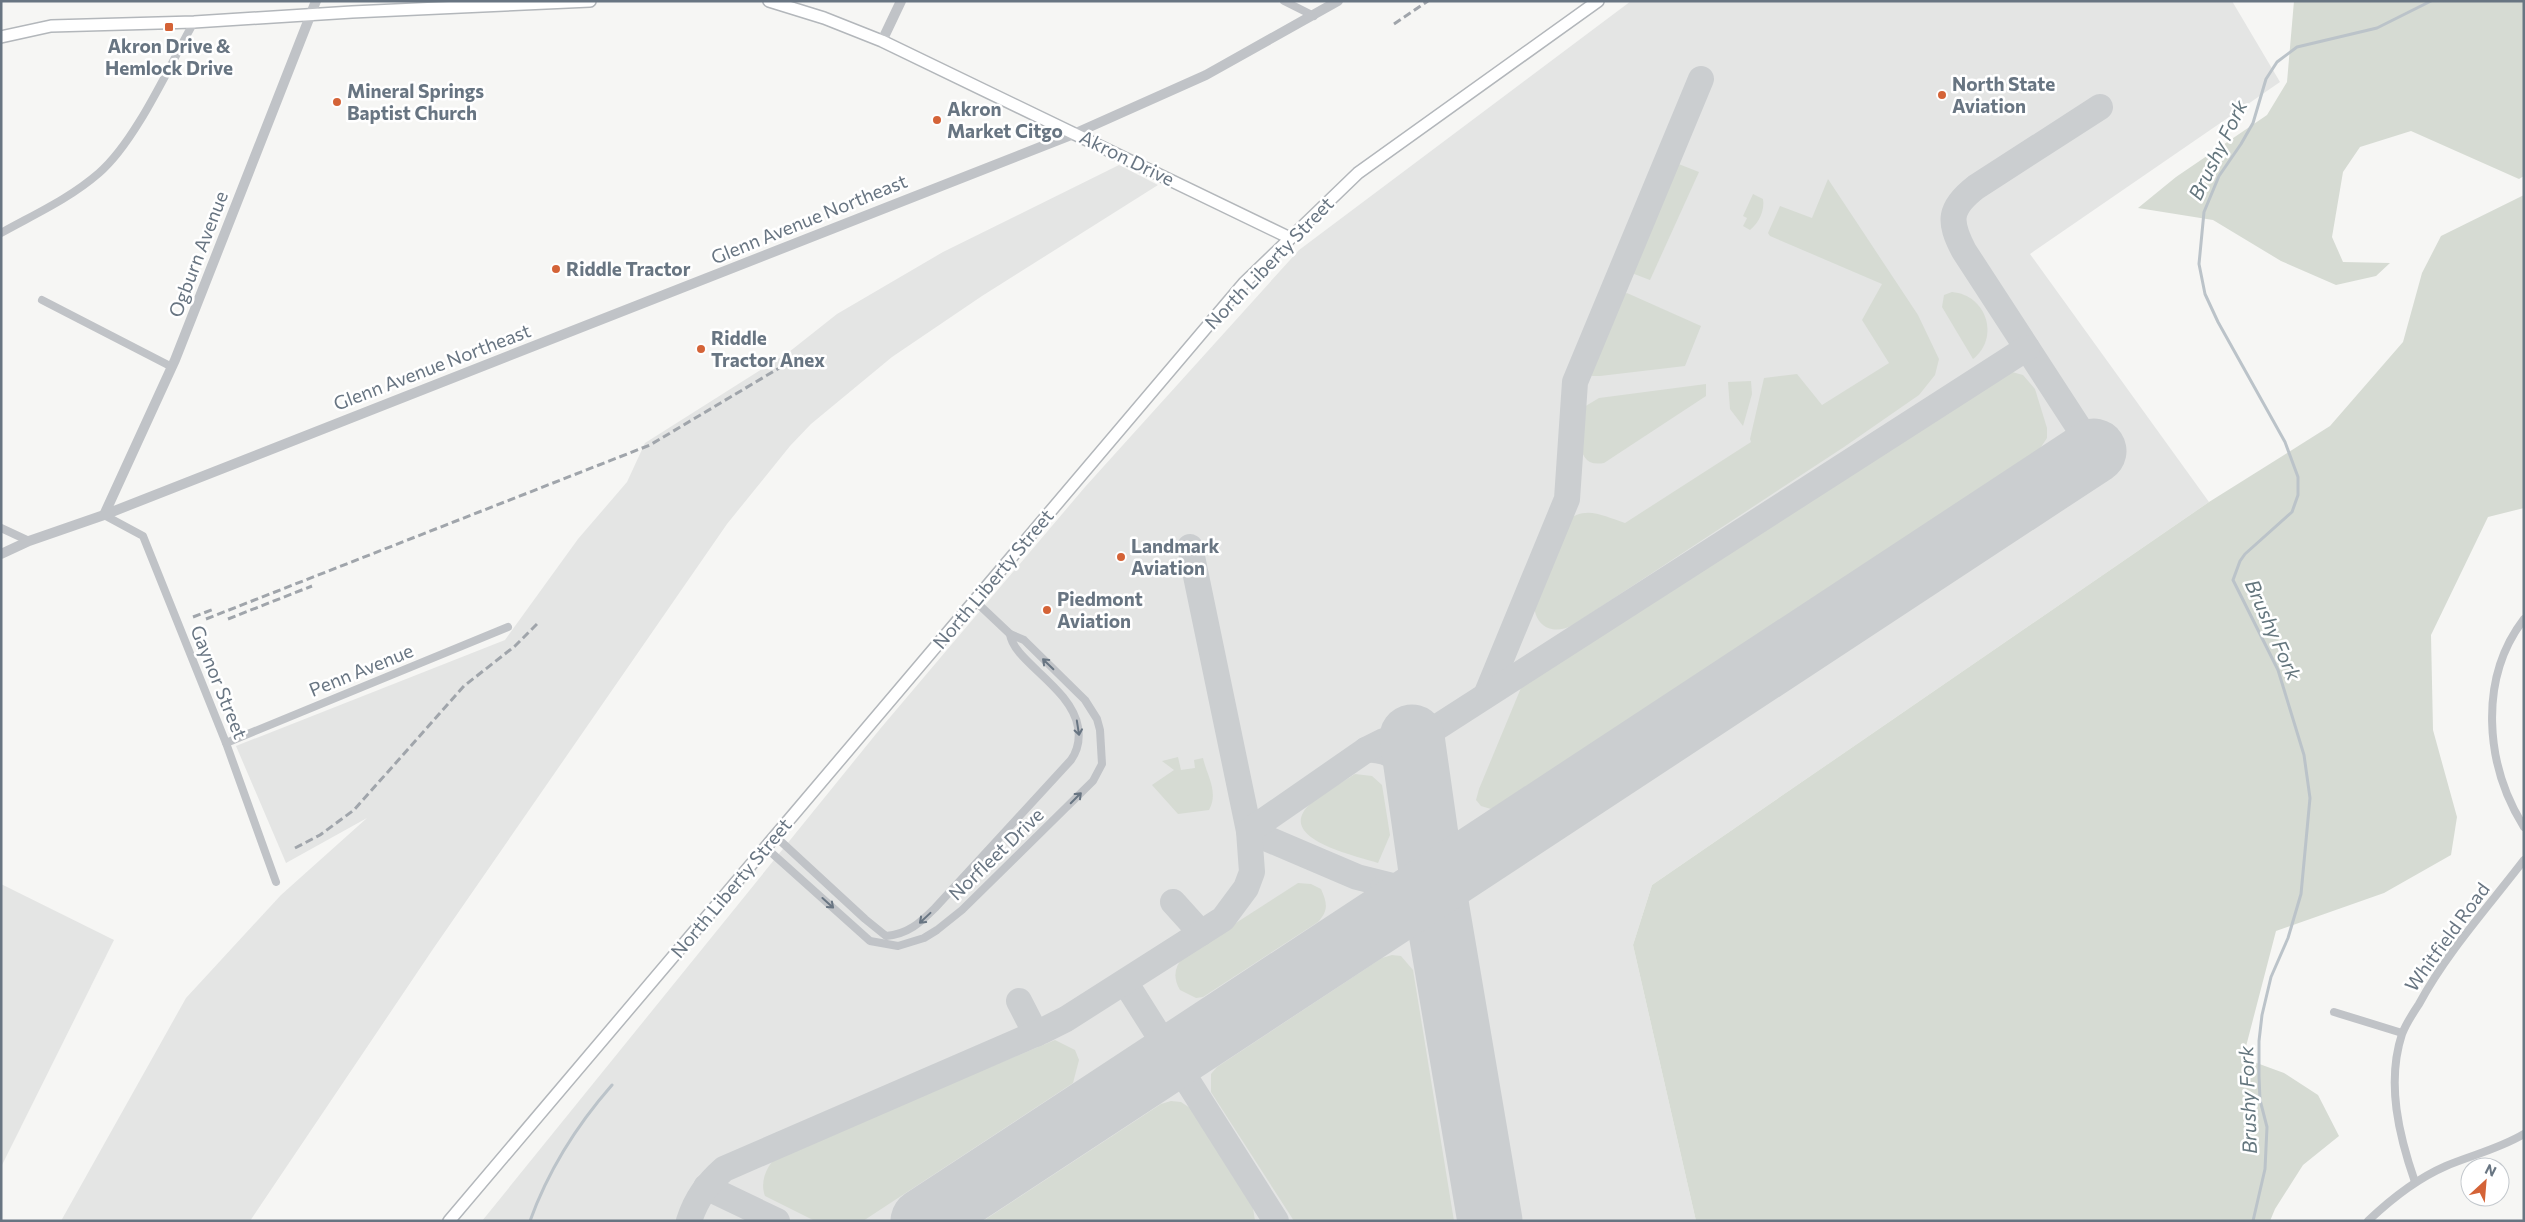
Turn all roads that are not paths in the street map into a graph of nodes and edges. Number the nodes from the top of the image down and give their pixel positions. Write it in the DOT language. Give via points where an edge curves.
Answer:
graph roads {
  1 [pos="316,1"];
  2 [pos="590,1"];
  3 [pos="769,1"];
  4 [pos="901,1"];
  5 [pos="1284,1"];
  6 [pos="1338,1"];
  7 [pos="1598,1"];
  8 [pos="474,4"];
  9 [pos="309,14"];
  10 [pos="1314,16"];
  11 [pos="194,22"];
  12 [pos="1,37"];
  13 [pos="882,42"];
  14 [pos="1076,133"];
  15 [pos="1,233"];
  16 [pos="1290,238"];
  17 [pos="42,300"];
  18 [pos="172,367"];
  19 [pos="104,515"];
  20 [pos="1,528"];
  21 [pos="29,541"];
  22 [pos="1,554"];
  23 [pos="974,600"];
  24 [pos="2524,619"];
  25 [pos="508,627"];
  26 [pos="1010,634"];
  27 [pos="226,742"];
  28 [pos="2524,827"];
  29 [pos="775,836"];
  30 [pos="765,848"];
  31 [pos="2524,860"];
  32 [pos="816,874"];
  33 [pos="276,882"];
  34 [pos="807,885"];
  35 [pos="874,928"];
  36 [pos="866,938"];
  37 [pos="2334,1012"];
  38 [pos="2402,1033"];
  39 [pos="2524,1134"];
  40 [pos="2415,1182"];
  41 [pos="449,1221"];
  42 [pos="2368,1221"];
  1 -- 9 [label="street, Ogburn Avenue"];
  2 -- 8 [label="main road"];
  3 -- 13 [label="main road, Akron Drive" via="824,18"];
  4 -- 13 [label="street"];
  5 -- 10 [label="street"];
  6 -- 10 [label="street, Glenn Avenue Northeast"];
  7 -- 16 [label="main road, North Liberty Street" via="1358,172"];
  8 -- 9 [label="main road"];
  9 -- 11 [label="main road"];
  9 -- 18 [label="street, Ogburn Avenue"];
  10 -- 14 [label="street, Glenn Avenue Northeast" via="1206,75"];
  11 -- 12 [label="main road" via="51,26"];
  11 -- 15 [label="street" via="145,110 111,161 49,208"];
  13 -- 14 [label="main road, Akron Drive"];
  14 -- 16 [label="main road, Akron Drive"];
  14 -- 19 [label="street, Glenn Avenue Northeast"];
  16 -- 23 [label="main road, North Liberty Street" via="1244,283"];
  17 -- 18 [label="street"];
  18 -- 19 [label="street, Ogburn Avenue"];
  19 -- 21 [label="street, Glenn Avenue Northeast"];
  19 -- 27 [label="street, Gaynor Street" via="143,536"];
  20 -- 21 [label="street"];
  21 -- 22 [label="street, Glenn Avenue Northeast"];
  23 -- 26 [label="street, Norfleet Drive"];
  23 -- 29 [label="main road, North Liberty Street"];
  24 -- 28 [label="street" via="2501,659 2494,680 2491,715 2503,784"];
  25 -- 27 [label="street, Penn Avenue"];
  26 -- 35 [label="street, Norfleet Drive, one-way" via="1012,644 1052,683 1076,717 1080,736 1075,754 917,926 886,936"];
  36 -- 26 [label="street, Norfleet Drive, one-way" via="874,943 898,946 937,930 962,910 1098,773 1102,764 1097,719 1085,700 1024,640"];
  27 -- 33 [label="street, Gaynor Street"];
  29 -- 30 [label="main road, North Liberty Street"];
  29 -- 32 [label="street, Norfleet Drive"];
  30 -- 34 [label="street, Norfleet Drive"];
  30 -- 41 [label="main road, North Liberty Street"];
  31 -- 38 [label="street, Whitfield Road" via="2433,978"];
  32 -- 34 [label="street"];
  32 -- 35 [label="street, Norfleet Drive"];
  34 -- 36 [label="street, Norfleet Drive, one-way"];
  35 -- 36 [label="street"];
  37 -- 38 [label="street"];
  38 -- 40 [label="street, Whitfield Road" via="2396,1065 2395,1099 2404,1151"];
  39 -- 40 [label="street"];
  40 -- 42 [label="street"];
}
